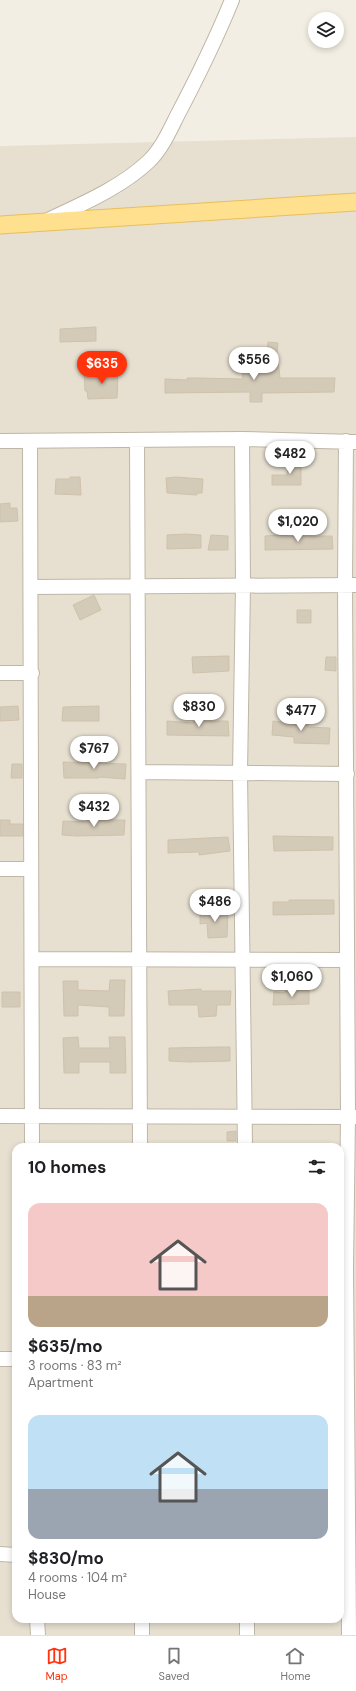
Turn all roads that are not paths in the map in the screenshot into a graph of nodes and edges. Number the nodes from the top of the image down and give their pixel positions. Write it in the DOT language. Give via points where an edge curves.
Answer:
graph roads {
  1 [pos="232,0"];
  2 [pos="356,202"];
  3 [pos="42,223"];
  4 [pos="0,225"];
  5 [pos="30,440"];
  6 [pos="137,440"];
  7 [pos="242,440"];
  8 [pos="0,441"];
  9 [pos="351,441"];
  10 [pos="350,585"];
  11 [pos="243,586"];
  12 [pos="32,587"];
  13 [pos="138,587"];
  14 [pos="0,673"];
  15 [pos="32,673"];
  16 [pos="351,674"];
  17 [pos="138,772"];
  18 [pos="240,774"];
  19 [pos="347,774"];
  20 [pos="0,869"];
  21 [pos="31,869"];
  22 [pos="351,872"];
  23 [pos="139,958"];
  24 [pos="243,958"];
  25 [pos="32,959"];
  26 [pos="347,960"];
  27 [pos="0,1116"];
  28 [pos="32,1116"];
  29 [pos="140,1116"];
  30 [pos="245,1116"];
  31 [pos="352,1117"];
  32 [pos="32,1143"];
  33 [pos="140,1143"];
  34 [pos="245,1143"];
  35 [pos="347,1269"];
  36 [pos="0,1359"];
  37 [pos="12,1359"];
  38 [pos="344,1458"];
  39 [pos="353,1545"];
  40 [pos="0,1554"];
  41 [pos="12,1555"];
  42 [pos="38,1623"];
  43 [pos="142,1623"];
  44 [pos="247,1623"];
  45 [pos="38,1635"];
  46 [pos="142,1635"];
  47 [pos="247,1635"];
  48 [pos="349,1635"];
  1 -- 3 [label="street" via="190,91 159,150 148,162 110,189"];
  2 -- 3 [label="main road"];
  3 -- 4 [label="main road"];
  5 -- 6 [label="street"];
  5 -- 8 [label="street"];
  5 -- 12 [label="street"];
  6 -- 7 [label="street"];
  6 -- 13 [label="street"];
  7 -- 9 [label="street"];
  7 -- 11 [label="street"];
  9 -- 10 [label="street"];
  10 -- 11 [label="street"];
  10 -- 16 [label="street"];
  11 -- 13 [label="street"];
  11 -- 18 [label="street"];
  12 -- 13 [label="street"];
  12 -- 15 [label="street"];
  13 -- 17 [label="street"];
  14 -- 15 [label="street"];
  15 -- 21 [label="street"];
  16 -- 19 [label="street"];
  17 -- 18 [label="street"];
  17 -- 23 [label="street"];
  18 -- 19 [label="street"];
  18 -- 24 [label="street"];
  19 -- 22 [label="street"];
  20 -- 21 [label="street"];
  21 -- 25 [label="street"];
  22 -- 26 [label="street"];
  23 -- 24 [label="street"];
  23 -- 25 [label="street"];
  23 -- 29 [label="street"];
  24 -- 26 [label="street"];
  24 -- 30 [label="street"];
  25 -- 28 [label="street"];
  26 -- 31 [label="street"];
  27 -- 28 [label="street"];
  28 -- 29 [label="street"];
  28 -- 32 [label="street"];
  29 -- 30 [label="street"];
  29 -- 33 [label="street"];
  30 -- 31 [label="street"];
  30 -- 34 [label="street"];
  31 -- 35 [label="street"];
  35 -- 38 [label="street"];
  36 -- 37 [label="street"];
  38 -- 39 [label="street"];
  39 -- 48 [label="street"];
  40 -- 41 [label="street"];
  42 -- 45 [label="street"];
  43 -- 46 [label="street"];
  44 -- 47 [label="street"];
}
